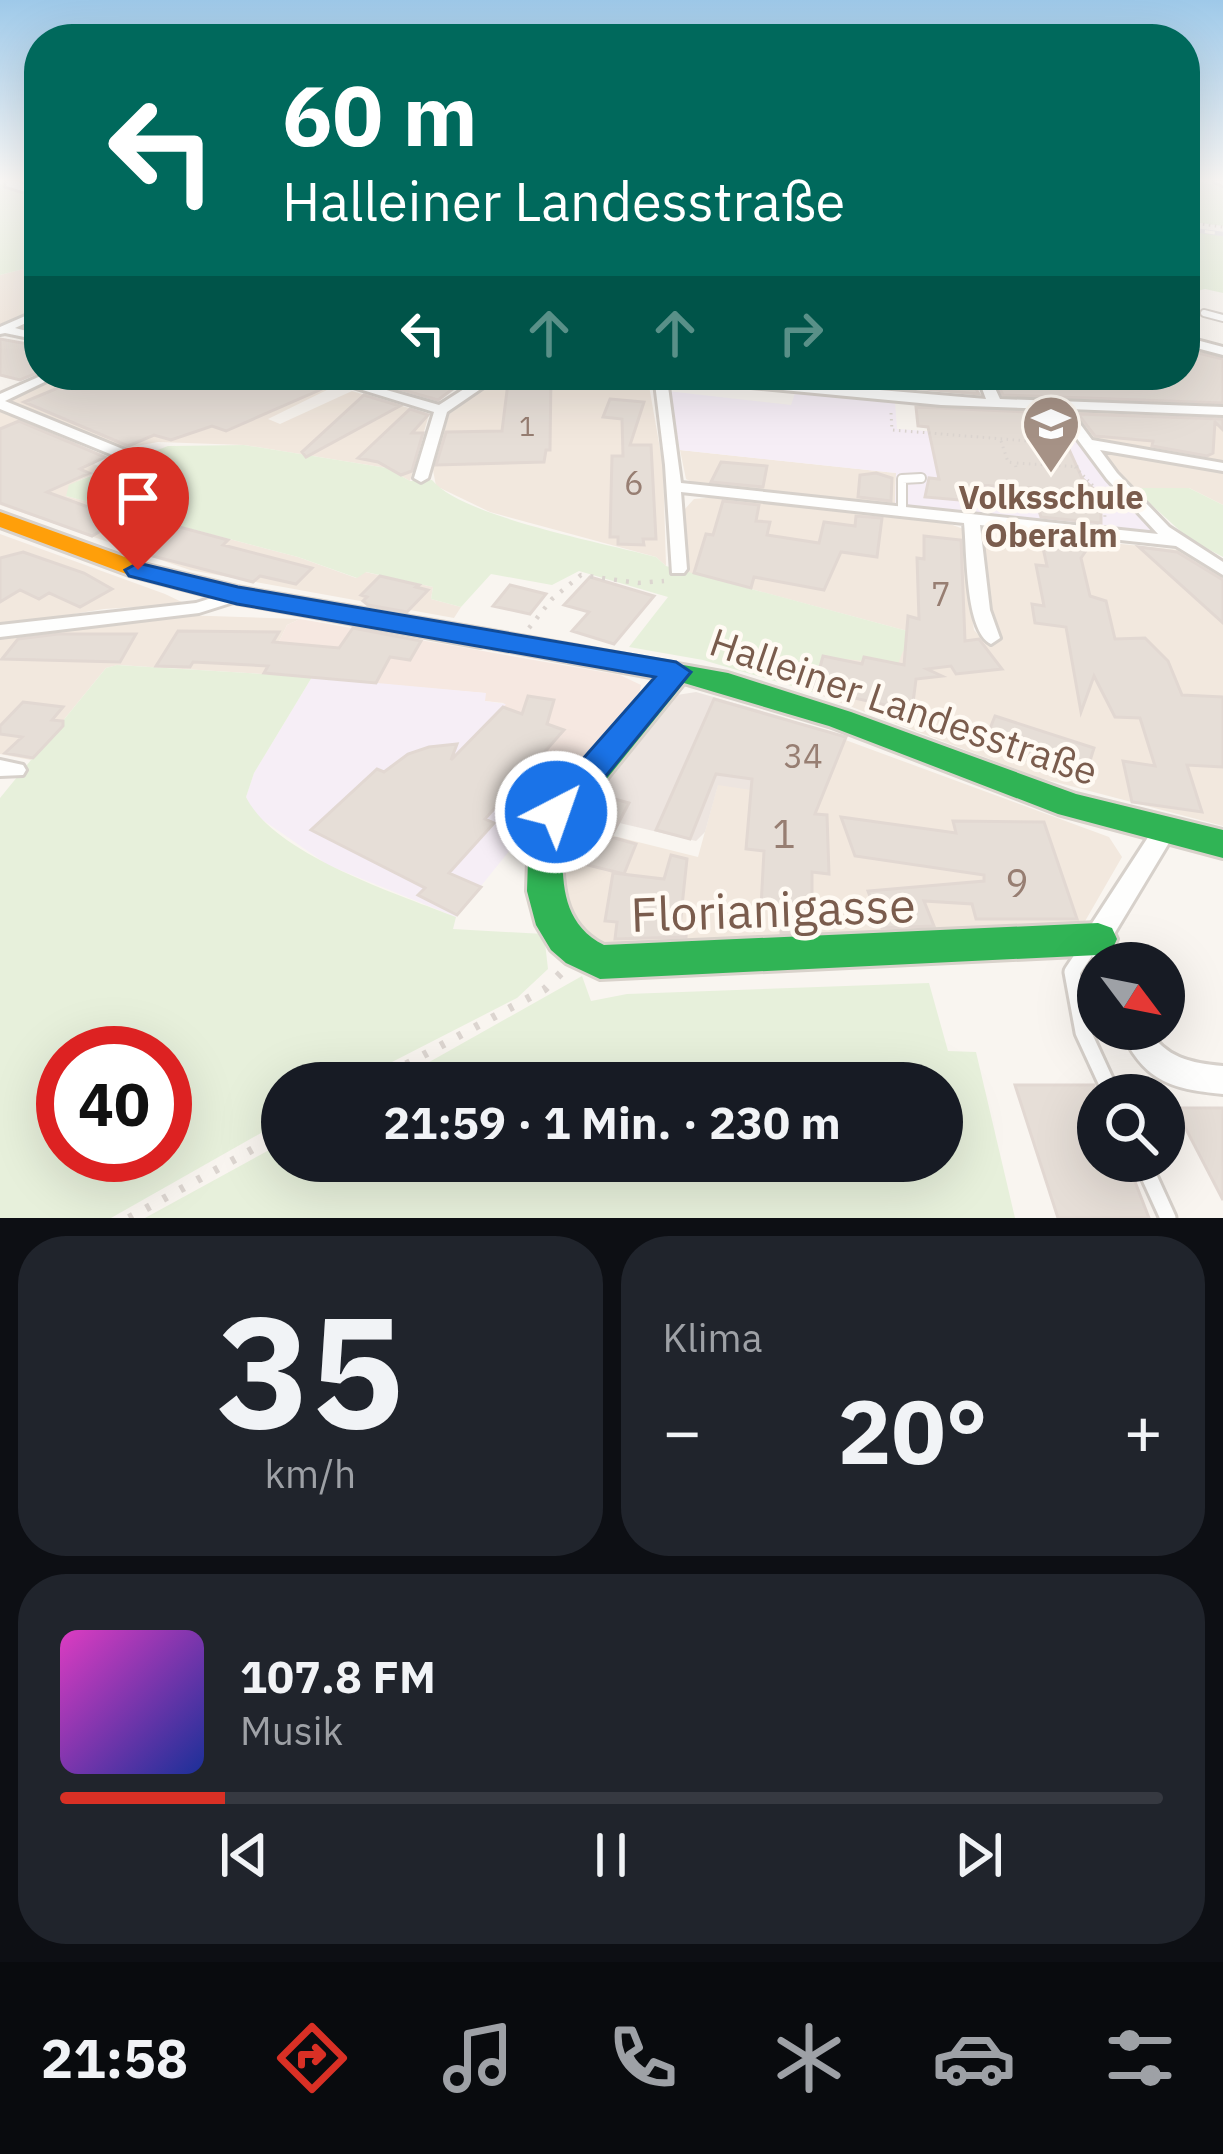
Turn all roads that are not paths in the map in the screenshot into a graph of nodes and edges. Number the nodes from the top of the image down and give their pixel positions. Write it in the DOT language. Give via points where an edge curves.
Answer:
graph roads {
  1 [pos="1204,313"];
  2 [pos="1223,318"];
  3 [pos="372,390"];
  4 [pos="472,390"];
  5 [pos="664,390"];
  6 [pos="820,390"];
  7 [pos="989,390"];
  8 [pos="841,392"];
  9 [pos="0,401"];
  10 [pos="995,404"];
  11 [pos="1060,407"];
  12 [pos="441,410"];
  13 [pos="1223,411"];
  14 [pos="1088,445"];
  15 [pos="125,454"];
  16 [pos="1223,467"];
  17 [pos="421,478"];
  18 [pos="922,478"];
  19 [pos="674,488"];
  20 [pos="902,512"];
  21 [pos="0,519"];
  22 [pos="972,520"];
  23 [pos="1178,542"];
  24 [pos="678,569"];
  25 [pos="1223,570"];
  26 [pos="237,596"];
  27 [pos="0,631"];
  28 [pos="991,638"];
  29 [pos="676,672"];
  30 [pos="1163,831"];
  31 [pos="1223,844"];
  32 [pos="1108,942"];
  33 [pos="1077,952"];
  34 [pos="1077,969"];
  35 [pos="1077,999"];
  36 [pos="1147,1050"];
  37 [pos="1223,1080"];
  38 [pos="1152,1182"];
  39 [pos="1168,1218"];
  1 -- 2 [label="lane"];
  3 -- 12 [label="street"];
  4 -- 12 [label="street"];
  5 -- 19 [label="street"];
  6 -- 8 [label="street"];
  7 -- 10 [label="street"];
  8 -- 10 [label="street"];
  9 -- 15 [label="street"];
  10 -- 11 [label="street"];
  11 -- 13 [label="street"];
  11 -- 14 [label="street"];
  12 -- 17 [label="street"];
  14 -- 16 [label="street"];
  14 -- 23 [label="street"];
  18 -- 20 [label="lane" via="902,479"];
  19 -- 20 [label="street"];
  19 -- 24 [label="street"];
  20 -- 22 [label="street"];
  21 -- 26 [label="main road, Halleiner Landesstraße"];
  22 -- 23 [label="street"];
  22 -- 28 [label="street"];
  23 -- 25 [label="street"];
  26 -- 27 [label="street" via="200,608"];
  26 -- 29 [label="main road, Halleiner Landesstraße"];
  29 -- 30 [label="main road, Halleiner Landesstraße" via="752,690"];
  29 -- 33 [label="main road, Florianigasse" via="545,830 550,914 560,941 576,955 599,962"];
  30 -- 31 [label="main road, Halleiner Landesstraße"];
  30 -- 32 [label="street"];
  34 -- 35 [label="lane"];
  36 -- 37 [label="street" via="1167,1070"];
  38 -- 39 [label="lane"];
}
